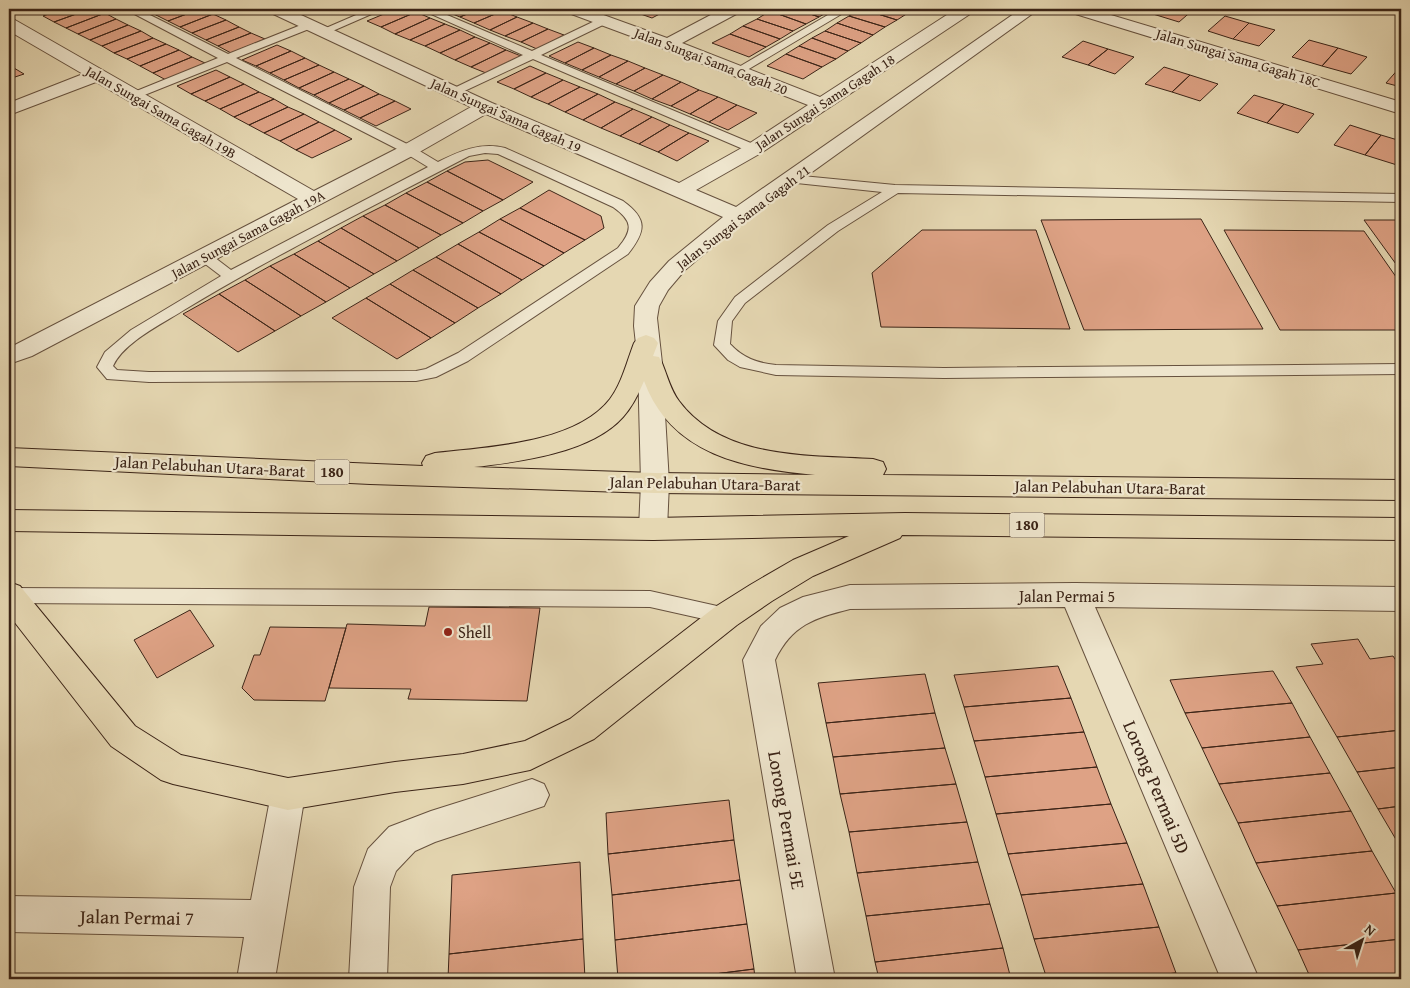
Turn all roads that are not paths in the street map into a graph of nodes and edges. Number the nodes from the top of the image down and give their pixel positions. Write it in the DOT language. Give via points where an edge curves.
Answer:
graph roads {
  1 [pos="130,9"];
  2 [pos="275,9"];
  3 [pos="378,9"];
  4 [pos="425,9"];
  5 [pos="572,9"];
  6 [pos="845,9"];
  7 [pos="967,9"];
  8 [pos="1031,9"];
  9 [pos="1075,9"];
  10 [pos="729,10"];
  11 [pos="11,17"];
  12 [pos="603,21"];
  13 [pos="317,28"];
  14 [pos="668,44"];
  15 [pos="532,55"];
  16 [pos="227,58"];
  17 [pos="738,71"];
  18 [pos="97,75"];
  19 [pos="454,92"];
  20 [pos="133,96"];
  21 [pos="821,104"];
  22 [pos="485,107"];
  23 [pos="1401,108"];
  24 [pos="9,110"];
  25 [pos="754,149"];
  26 [pos="409,150"];
  27 [pos="438,168"];
  28 [pos="792,179"];
  29 [pos="895,189"];
  30 [pos="681,190"];
  31 [pos="1401,198"];
  32 [pos="314,200"];
  33 [pos="739,216"];
  34 [pos="206,257"];
  35 [pos="230,276"];
  36 [pos="648,353"];
  37 [pos="9,356"];
  38 [pos="1401,369"];
  39 [pos="9,458"];
  40 [pos="370,474"];
  41 [pos="655,483"];
  42 [pos="1060,486"];
  43 [pos="1401,490"];
  44 [pos="9,520"];
  45 [pos="905,524"];
  46 [pos="653,529"];
  47 [pos="1401,529"];
  48 [pos="9,595"];
  49 [pos="1075,595"];
  50 [pos="1401,599"];
  51 [pos="726,616"];
  52 [pos="759,660"];
  53 [pos="288,794"];
  54 [pos="532,795"];
  55 [pos="9,914"];
  56 [pos="266,919"];
  57 [pos="256,979"];
  58 [pos="368,979"];
  59 [pos="816,979"];
  60 [pos="1240,979"];
  1 -- 16 [label="lane"];
  2 -- 13 [label="street, Jalan Sungai Sama Gagah 19"];
  3 -- 13 [label="lane"];
  4 -- 15 [label="lane"];
  5 -- 12 [label="street, Jalan Sungai Sama Gagah 20"];
  6 -- 17 [label="lane"];
  7 -- 21 [label="street, Jalan Sungai Sama Gagah 18"];
  8 -- 28 [label="street, Jalan Sungai Sama Gagah 21"];
  9 -- 23 [label="street, Jalan Sungai Sama Gagah 18C"];
  10 -- 14 [label="street"];
  11 -- 18 [label="street, Jalan Sungai Sama Gagah 19B"];
  12 -- 14 [label="street, Jalan Sungai Sama Gagah 20"];
  12 -- 15 [label="lane"];
  13 -- 16 [label="lane"];
  13 -- 19 [label="street, Jalan Sungai Sama Gagah 19"];
  14 -- 17 [label="street, Jalan Sungai Sama Gagah 20"];
  15 -- 19 [label="lane"];
  15 -- 25 [label="lane"];
  16 -- 20 [label="lane"];
  16 -- 26 [label="lane"];
  17 -- 21 [label="street, Jalan Sungai Sama Gagah 20"];
  18 -- 20 [label="street, Jalan Sungai Sama Gagah 19B"];
  18 -- 24 [label="street"];
  19 -- 22 [label="street, Jalan Sungai Sama Gagah 19"];
  20 -- 32 [label="street, Jalan Sungai Sama Gagah 19B"];
  21 -- 25 [label="street, Jalan Sungai Sama Gagah 18"];
  22 -- 26 [label="street, Jalan Sungai Sama Gagah 19A"];
  22 -- 30 [label="street, Jalan Sungai Sama Gagah 19"];
  25 -- 30 [label="street, Jalan Sungai Sama Gagah 18"];
  26 -- 27 [label="lane"];
  26 -- 32 [label="street, Jalan Sungai Sama Gagah 19A"];
  27 -- 35 [label="lane"];
  27 -- 35 [label="lane" via="469,152 501,151 618,204 635,219 636,232 628,245 615,256 463,357 423,375 397,378 149,378 126,377 108,371 106,361 129,338"];
  28 -- 29 [label="lane"];
  28 -- 33 [label="street, Jalan Sungai Sama Gagah 21"];
  29 -- 31 [label="lane"];
  29 -- 38 [label="lane" via="833,228 740,300 725,321 722,345 732,357 754,368 796,371"];
  30 -- 33 [label="street, Jalan Sungai Sama Gagah 19"];
  32 -- 34 [label="street, Jalan Sungai Sama Gagah 19A"];
  33 -- 36 [label="street, Jalan Sungai Sama Gagah 21" via="690,254 662,281 647,307"];
  34 -- 35 [label="lane"];
  34 -- 37 [label="street, Jalan Sungai Sama Gagah 19A" via="23,352"];
  36 -- 40 [label="main road" via="622,400 612,413 590,429 533,448"];
  36 -- 41 [label="street, Jalan Sungai Sama Gagah 21"];
  36 -- 42 [label="main road" via="669,407 682,422 714,443 746,456"];
  39 -- 40 [label="main road, Jalan Pelabuhan Utara-Barat / 180"];
  40 -- 41 [label="main road, Jalan Pelabuhan Utara-Barat / 180"];
  41 -- 42 [label="main road, Jalan Pelabuhan Utara-Barat / 180"];
  41 -- 46 [label="street, Jalan Sungai Sama Gagah 21"];
  42 -- 43 [label="main road, Jalan Pelabuhan Utara-Barat / 180"];
  44 -- 46 [label="main road, 180"];
  45 -- 46 [label="main road, 180"];
  45 -- 47 [label="main road, 180"];
  45 -- 51 [label="main road" via="803,568"];
  48 -- 51 [label="lane" via="650,599"];
  48 -- 53 [label="main road" via="123,736 173,768"];
  49 -- 50 [label="street, Jalan Permai 5"];
  49 -- 52 [label="street, Jalan Permai 5" via="850,598 814,606 791,617 772,635"];
  49 -- 60 [label="street, Lorong Permai 5D"];
  51 -- 53 [label="main road" via="582,729 530,755 463,769"];
  52 -- 59 [label="street, Lorong Permai 5E"];
  53 -- 56 [label="street"];
  54 -- 58 [label="street" via="402,839 381,861 372,887"];
  55 -- 56 [label="street, Jalan Permai 7"];
  56 -- 57 [label="street"];
}
